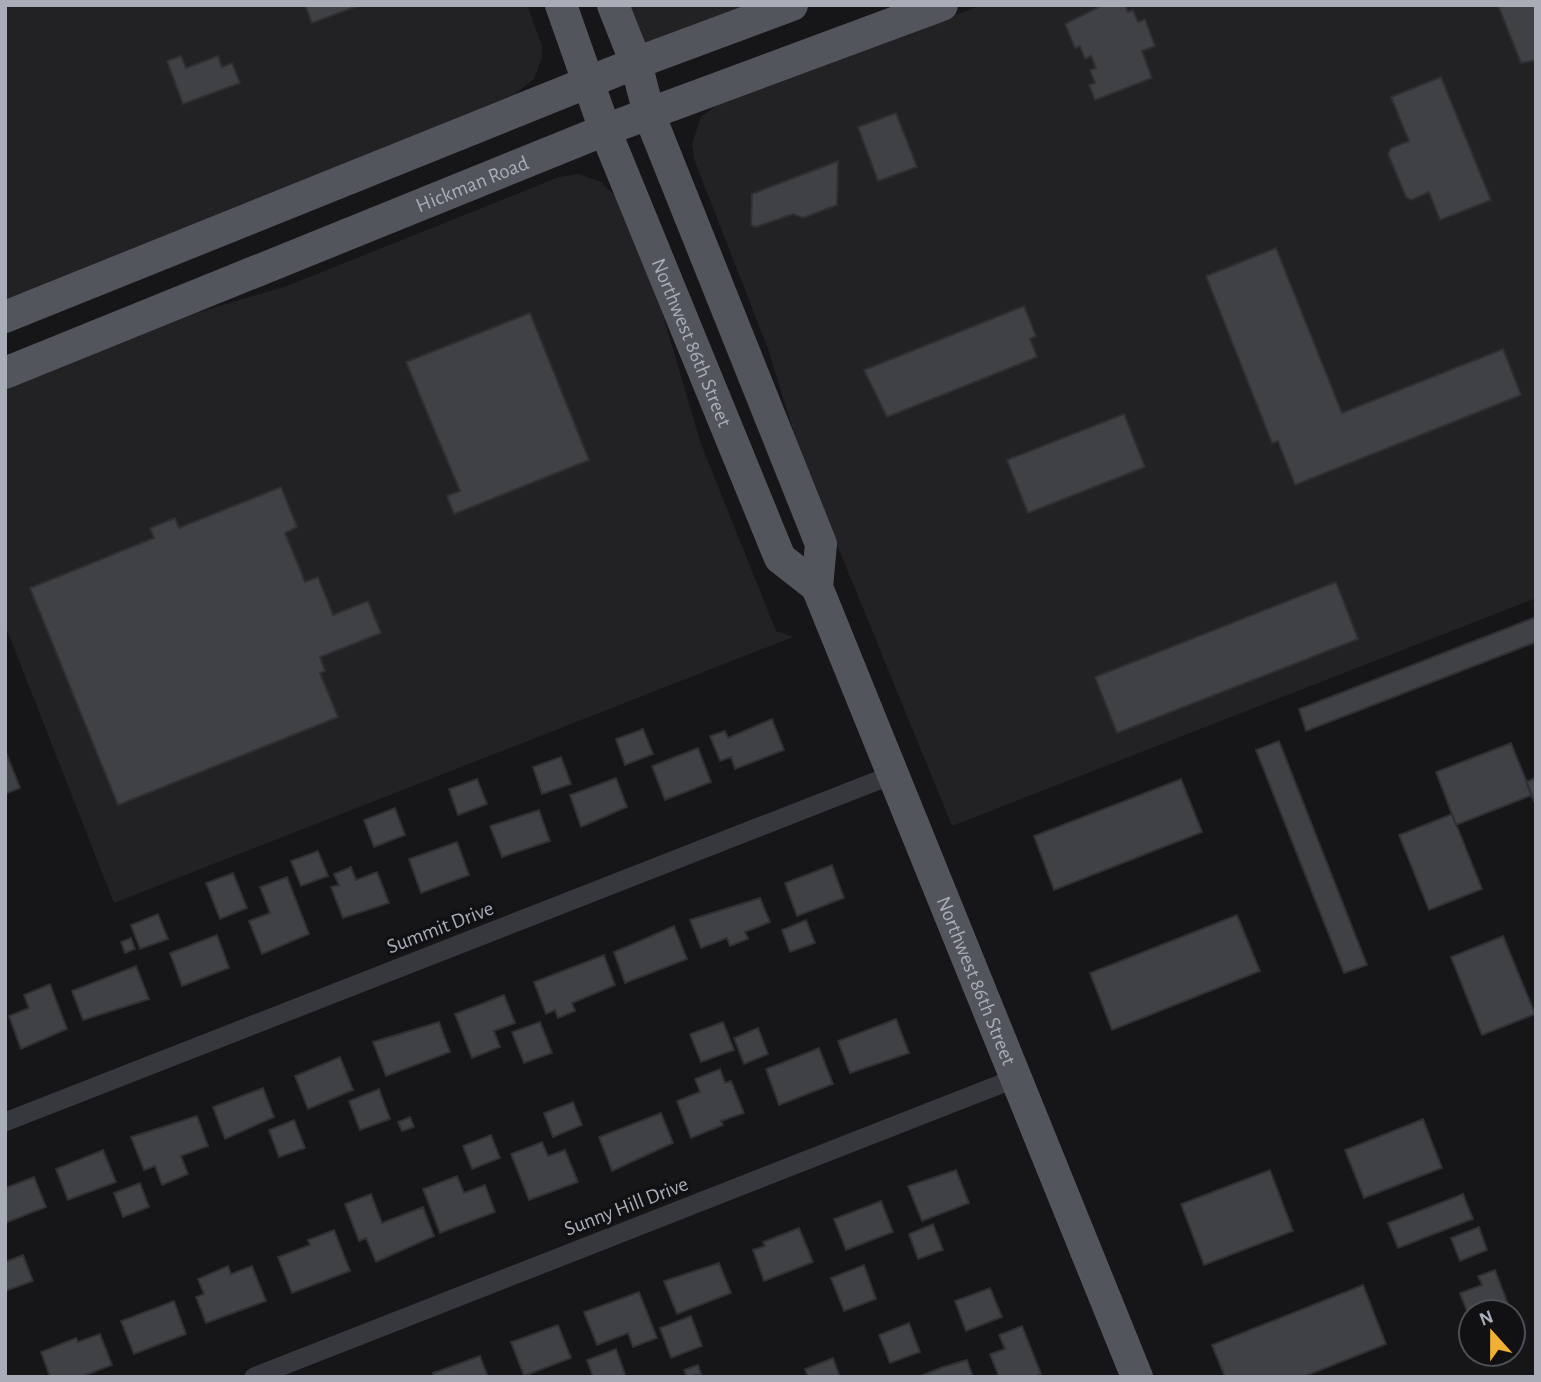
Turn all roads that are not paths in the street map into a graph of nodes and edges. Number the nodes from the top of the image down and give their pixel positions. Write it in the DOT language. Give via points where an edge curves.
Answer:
graph roads {
  1 [pos="561,5"];
  2 [pos="613,5"];
  3 [pos="792,5"];
  4 [pos="942,5"];
  5 [pos="636,63"];
  6 [pos="590,82"];
  7 [pos="649,114"];
  8 [pos="605,130"];
  9 [pos="5,317"];
  10 [pos="5,373"];
  11 [pos="817,587"];
  12 [pos="892,775"];
  13 [pos="1016,1078"];
  14 [pos="5,1122"];
  15 [pos="254,1377"];
  16 [pos="1137,1377"];
  1 -- 6 [label="main road, Northwest 86th Street"];
  2 -- 5 [label="main road, Northwest 86th Street"];
  3 -- 5 [label="main road"];
  4 -- 7 [label="main road, Hickman Road"];
  5 -- 6 [label="main road"];
  5 -- 7 [label="main road, Northwest 86th Street"];
  6 -- 8 [label="main road, Northwest 86th Street"];
  6 -- 9 [label="main road"];
  7 -- 8 [label="main road, Hickman Road"];
  7 -- 11 [label="main road, Northwest 86th Street" via="821,544"];
  8 -- 10 [label="main road, Hickman Road"];
  8 -- 11 [label="main road, Northwest 86th Street" via="780,558"];
  11 -- 12 [label="main road, Northwest 86th Street"];
  12 -- 13 [label="main road, Northwest 86th Street"];
  12 -- 14 [label="street, Summit Drive"];
  13 -- 15 [label="street, Sunny Hill Drive"];
  13 -- 16 [label="main road, Northwest 86th Street"];
}
